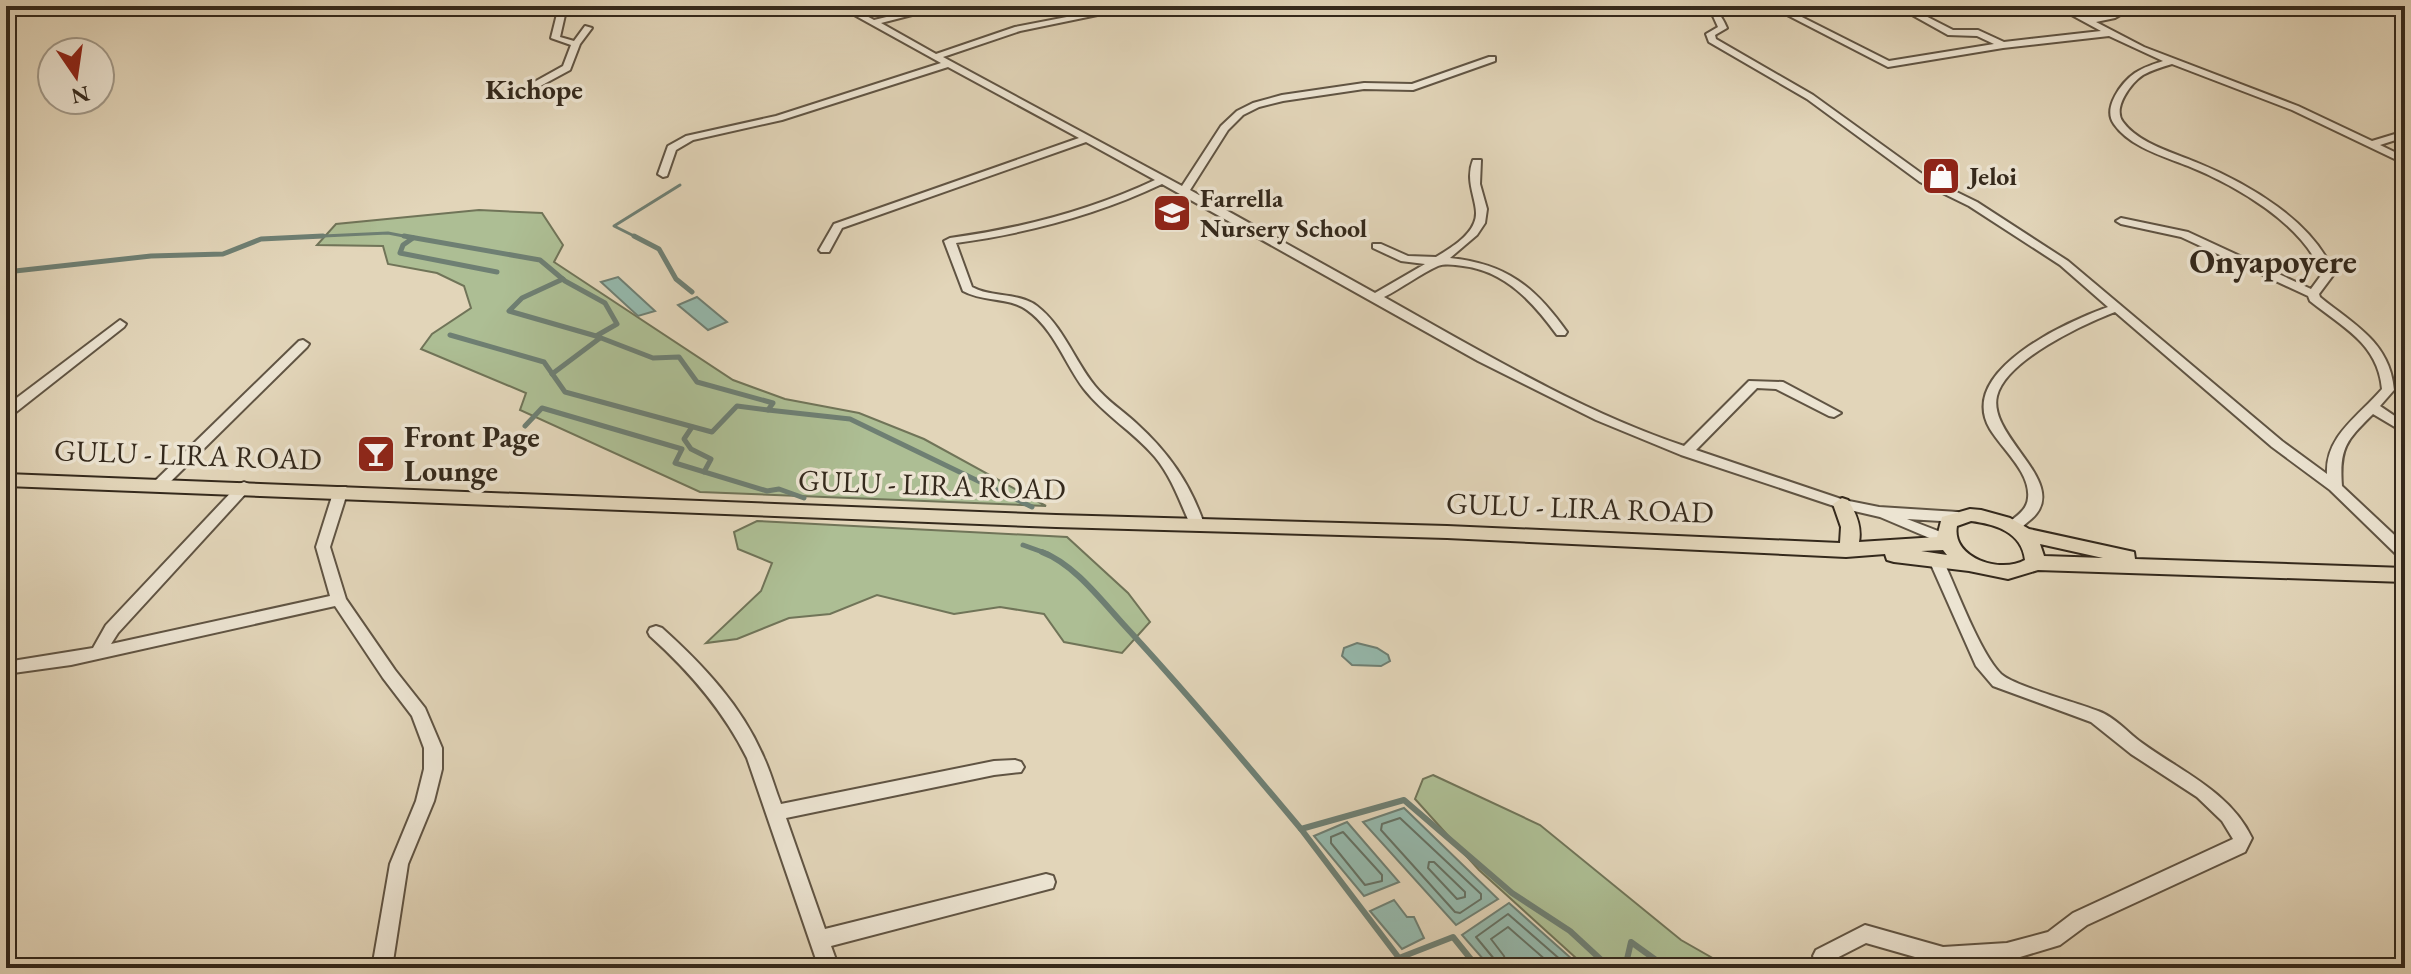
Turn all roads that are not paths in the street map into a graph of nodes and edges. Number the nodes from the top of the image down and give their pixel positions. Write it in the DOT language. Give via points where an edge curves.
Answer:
graph roads {
  1 [pos="563,6"];
  2 [pos="842,6"];
  3 [pos="943,6"];
  4 [pos="1137,6"];
  5 [pos="1703,6"];
  6 [pos="1774,6"];
  7 [pos="1900,6"];
  8 [pos="2059,6"];
  9 [pos="2132,6"];
  10 [pos="2087,21"];
  11 [pos="872,23"];
  12 [pos="588,28"];
  13 [pos="2109,33"];
  14 [pos="576,44"];
  15 [pos="2003,45"];
  16 [pos="935,57"];
  17 [pos="1492,59"];
  18 [pos="2172,61"];
  19 [pos="949,64"];
  20 [pos="530,88"];
  21 [pos="2405,134"];
  22 [pos="1084,140"];
  23 [pos="2373,144"];
  24 [pos="2405,161"];
  25 [pos="1477,162"];
  26 [pos="663,174"];
  27 [pos="1162,180"];
  28 [pos="1184,192"];
  29 [pos="2121,221"];
  30 [pos="1377,246"];
  31 [pos="825,250"];
  32 [pos="1438,262"];
  33 [pos="2313,294"];
  34 [pos="1374,298"];
  35 [pos="2118,307"];
  36 [pos="120,324"];
  37 [pos="1561,332"];
  38 [pos="303,344"];
  39 [pos="2374,408"];
  40 [pos="6,413"];
  41 [pos="1834,413"];
  42 [pos="2405,429"];
  43 [pos="1686,452"];
  44 [pos="6,480"];
  45 [pos="160,484"];
  46 [pos="244,487"];
  47 [pos="2335,487"];
  48 [pos="341,490"];
  49 [pos="1842,504"];
  50 [pos="1879,512"];
  51 [pos="1958,517"];
  52 [pos="1197,524"];
  53 [pos="2019,530"];
  54 [pos="1947,541"];
  55 [pos="1851,550"];
  56 [pos="2405,554"];
  57 [pos="1936,560"];
  58 [pos="2035,563"];
  59 [pos="1972,564"];
  60 [pos="2176,568"];
  61 [pos="2402,578"];
  62 [pos="339,600"];
  63 [pos="656,632"];
  64 [pos="98,653"];
  65 [pos="6,668"];
  66 [pos="1015,767"];
  67 [pos="775,813"];
  68 [pos="1046,882"];
  69 [pos="818,940"];
  70 [pos="1823,956"];
  71 [pos="382,968"];
  72 [pos="829,968"];
  1 -- 14 [label="street" via="555,38"];
  2 -- 11 [label="street"];
  3 -- 11 [label="street"];
  4 -- 16 [label="street" via="1028,27"];
  5 -- 35 [label="street" via="1717,15 1723,28 1710,34 1712,40 1850,123 1924,180 2021,234"];
  6 -- 15 [label="street" via="1888,64"];
  7 -- 15 [label="street" via="1951,33 1978,33"];
  8 -- 10 [label="street"];
  9 -- 10 [label="street"];
  10 -- 13 [label="street"];
  11 -- 16 [label="street"];
  12 -- 14 [label="street"];
  13 -- 15 [label="street"];
  13 -- 18 [label="street"];
  14 -- 20 [label="street" via="567,68"];
  16 -- 19 [label="street"];
  17 -- 28 [label="street" via="1413,87 1364,86 1256,105 1224,128"];
  18 -- 23 [label="street" via="2265,95"];
  18 -- 33 [label="street" via="2131,78 2116,105 2117,122 2147,143 2221,177 2306,237 2324,259 2328,274"];
  19 -- 22 [label="street"];
  19 -- 26 [label="street" via="779,118 690,138 672,148"];
  21 -- 23 [label="street"];
  22 -- 27 [label="street"];
  22 -- 31 [label="street" via="838,226"];
  23 -- 24 [label="street"];
  25 -- 32 [label="street" via="1480,223"];
  27 -- 28 [label="street"];
  27 -- 52 [label="street" via="1070,217 1012,233 950,241 967,289 1025,303 1046,322 1092,391 1153,445 1178,476"];
  28 -- 34 [label="street"];
  29 -- 33 [label="street" via="2184,234"];
  30 -- 32 [label="street" via="1415,263"];
  32 -- 34 [label="street"];
  32 -- 37 [label="street" via="1475,266 1518,283 1534,295"];
  33 -- 39 [label="street" via="2382,356 2388,390"];
  34 -- 43 [label="street" via="1559,397"];
  35 -- 47 [label="street"];
  35 -- 53 [label="street" via="2043,341 1990,396 1990,414 2030,473 2035,495"];
  36 -- 40 [label="street"];
  38 -- 45 [label="street"];
  39 -- 42 [label="street"];
  39 -- 47 [label="street" via="2347,433 2335,456"];
  41 -- 43 [label="street" via="1778,385 1754,384"];
  43 -- 49 [label="street"];
  44 -- 45 [label="main road, GULU - LIRA ROAD"];
  45 -- 46 [label="main road, GULU - LIRA ROAD"];
  46 -- 48 [label="main road, GULU - LIRA ROAD"];
  46 -- 64 [label="street" via="112,629"];
  47 -- 56 [label="street"];
  48 -- 52 [label="main road, GULU - LIRA ROAD"];
  48 -- 62 [label="street" via="323,547"];
  49 -- 50 [label="street"];
  49 -- 55 [label="main road" via="1850,519"];
  50 -- 51 [label="street"];
  50 -- 54 [label="street"];
  51 -- 53 [label="main road" via="1984,516"];
  51 -- 54 [label="main road" via="1945,530"];
  52 -- 55 [label="main road, GULU - LIRA ROAD"];
  53 -- 58 [label="main road" via="2036,549"];
  53 -- 60 [label="main road"];
  54 -- 55 [label="main road"];
  54 -- 59 [label="main road"];
  55 -- 57 [label="main road"];
  57 -- 59 [label="main road"];
  57 -- 70 [label="street" via="1984,666 1999,682 2097,717 2203,792 2243,838 2239,846 2103,907 2053,939 2007,952 1943,956 1865,934"];
  58 -- 59 [label="main road" via="2017,573"];
  58 -- 60 [label="main road"];
  60 -- 61 [label="main road"];
  62 -- 64 [label="street"];
  62 -- 71 [label="street" via="419,713 433,748 428,793 399,864"];
  63 -- 67 [label="street" via="716,689 740,725"];
  64 -- 65 [label="street"];
  66 -- 67 [label="street"];
  67 -- 69 [label="street"];
  68 -- 69 [label="street"];
  69 -- 72 [label="street"];
}
